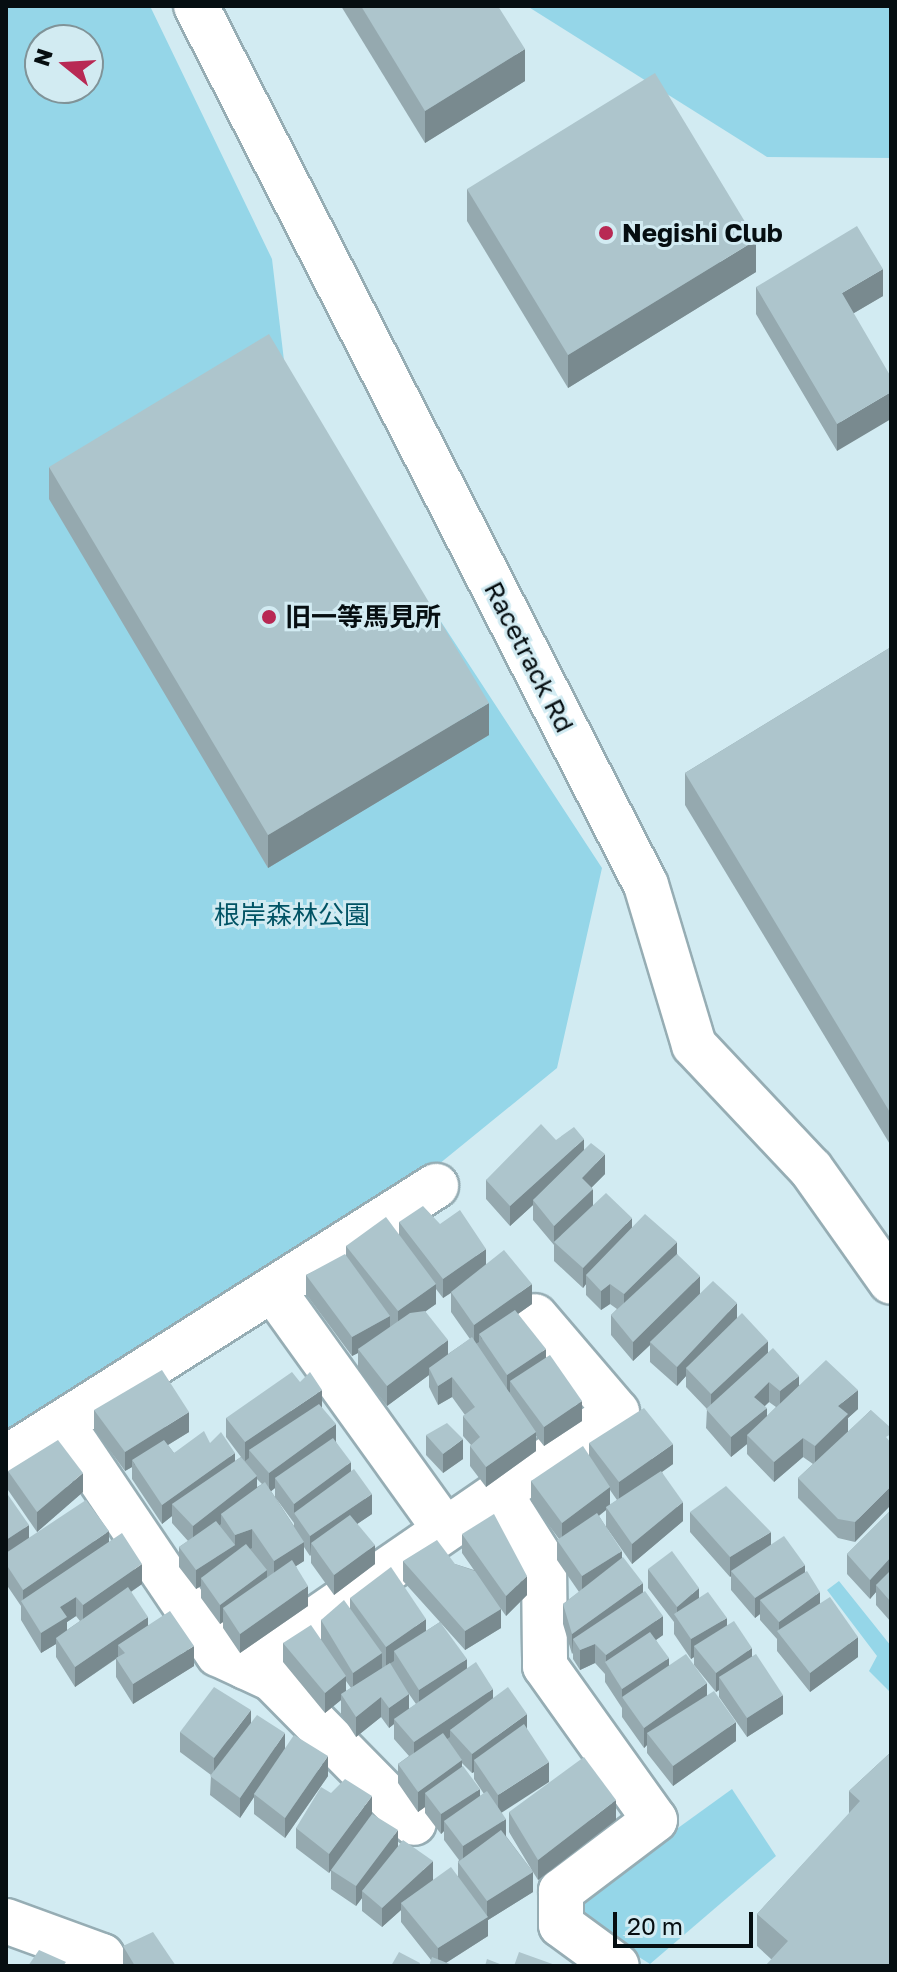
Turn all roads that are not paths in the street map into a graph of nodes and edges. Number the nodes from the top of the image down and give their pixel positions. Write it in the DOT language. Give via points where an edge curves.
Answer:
graph roads {
  1 [pos="196,6"];
  2 [pos="436,1186"];
  3 [pos="891,1282"];
  4 [pos="273,1290"];
  5 [pos="535,1316"];
  6 [pos="62,1423"];
  7 [pos="6,1458"];
  8 [pos="499,1492"];
  9 [pos="445,1529"];
  10 [pos="246,1667"];
  11 [pos="414,1823"];
  12 [pos="6,1921"];
  13 [pos="108,1966"];
  14 [pos="617,1966"];
  1 -- 3 [label="street, Racetrack Rd" via="646,885 694,1045 811,1169"];
  2 -- 4 [label="street"];
  4 -- 6 [label="street"];
  4 -- 9 [label="street"];
  5 -- 8 [label="street" via="617,1412"];
  6 -- 7 [label="street"];
  6 -- 10 [label="street" via="218,1654"];
  8 -- 9 [label="street"];
  8 -- 14 [label="street" via="544,1563 545,1666 655,1820 561,1891 561,1925"];
  9 -- 10 [label="street"];
  10 -- 11 [label="street" via="272,1679"];
  12 -- 13 [label="street" via="102,1956"];
}
